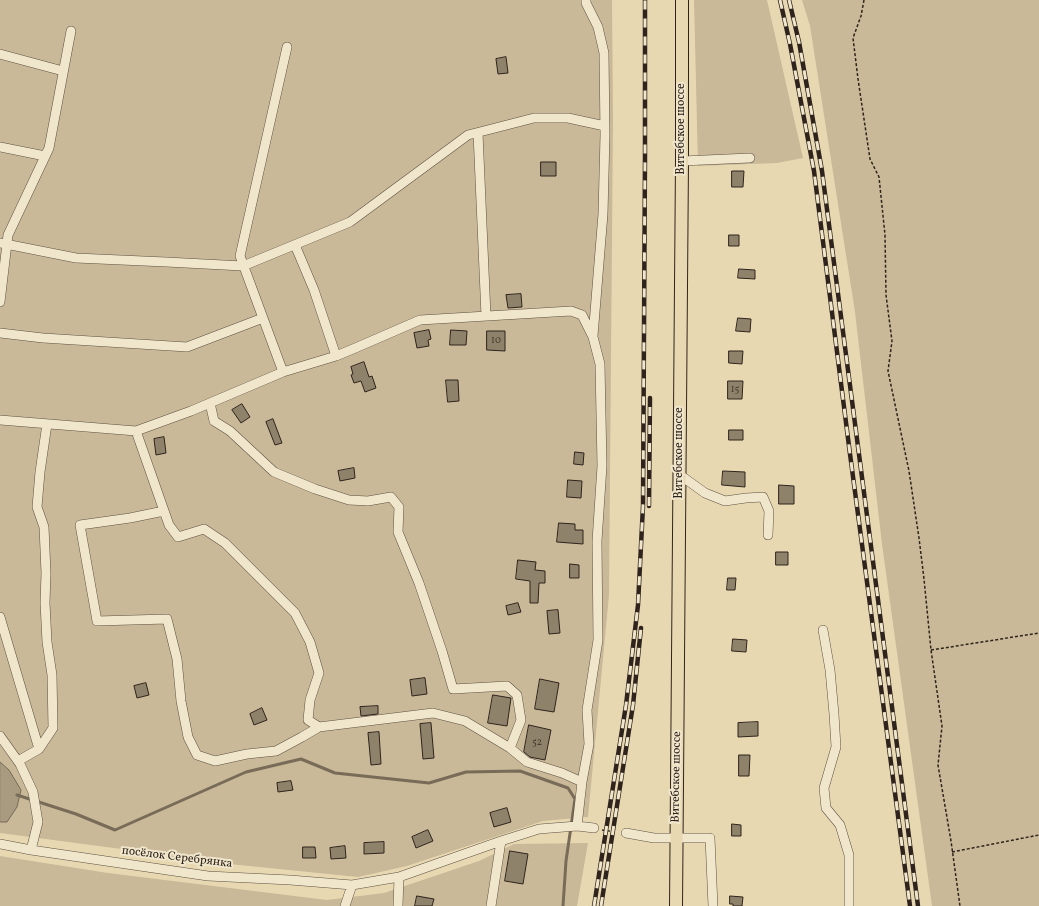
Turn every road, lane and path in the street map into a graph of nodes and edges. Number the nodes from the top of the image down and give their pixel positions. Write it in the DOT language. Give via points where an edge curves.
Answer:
graph roads {
  1 [pos="586,0"];
  2 [pos="682,0"];
  3 [pos="864,0"];
  4 [pos="70,31"];
  5 [pos="287,47"];
  6 [pos="0,54"];
  7 [pos="63,71"];
  8 [pos="605,126"];
  9 [pos="478,132"];
  10 [pos="0,147"];
  11 [pos="45,156"];
  12 [pos="750,158"];
  13 [pos="682,161"];
  14 [pos="3,244"];
  15 [pos="295,245"];
  16 [pos="244,266"];
  17 [pos="0,302"];
  18 [pos="486,316"];
  19 [pos="263,318"];
  20 [pos="0,332"];
  21 [pos="593,337"];
  22 [pos="336,356"];
  23 [pos="283,372"];
  24 [pos="210,403"];
  25 [pos="0,420"];
  26 [pos="47,424"];
  27 [pos="136,431"];
  28 [pos="680,475"];
  29 [pos="164,511"];
  30 [pos="768,535"];
  31 [pos="0,617"];
  32 [pos="823,630"];
  33 [pos="1039,633"];
  34 [pos="931,650"];
  35 [pos="319,727"];
  36 [pos="0,736"];
  37 [pos="510,748"];
  38 [pos="39,749"];
  39 [pos="18,760"];
  40 [pos="582,782"];
  41 [pos="577,826"];
  42 [pos="594,828"];
  43 [pos="626,833"];
  44 [pos="1039,835"];
  45 [pos="677,838"];
  46 [pos="502,840"];
  47 [pos="0,844"];
  48 [pos="32,850"];
  49 [pos="952,852"];
  50 [pos="399,877"];
  51 [pos="352,884"];
  52 [pos="345,906"];
  53 [pos="398,906"];
  54 [pos="491,906"];
  55 [pos="676,906"];
  56 [pos="713,906"];
  57 [pos="849,906"];
  58 [pos="960,906"];
  1 -- 8 [label="street" via="598,27 604,53"];
  2 -- 13 [label="main road, Витебское шоссе"];
  3 -- 34 [label="path" via="853,38 870,159 879,177 885,235 886,294 892,341 888,371 909,471"];
  4 -- 7 [label="street"];
  5 -- 16 [label="street" via="240,256"];
  6 -- 7 [label="street"];
  7 -- 11 [label="street" via="49,148"];
  8 -- 9 [label="street" via="568,118 534,118"];
  8 -- 21 [label="street" via="603,214"];
  9 -- 15 [label="street" via="468,135 350,222"];
  9 -- 18 [label="street"];
  10 -- 11 [label="street"];
  11 -- 14 [label="street"];
  12 -- 13 [label="street"];
  13 -- 28 [label="main road, Витебское шоссе"];
  14 -- 16 [label="street" via="76,258"];
  14 -- 17 [label="street"];
  15 -- 16 [label="street"];
  15 -- 22 [label="street" via="314,290"];
  16 -- 19 [label="street"];
  18 -- 21 [label="street" via="571,311 582,315"];
  18 -- 22 [label="street" via="420,320"];
  19 -- 20 [label="street" via="187,347 43,338"];
  19 -- 23 [label="street"];
  21 -- 40 [label="street" via="600,364 602,458 597,542 598,640 587,710 588,744"];
  22 -- 23 [label="street"];
  23 -- 24 [label="street"];
  24 -- 27 [label="street"];
  24 -- 37 [label="street" via="214,421 230,431 274,472 349,500 368,501 391,497 399,507 398,532 419,583 453,689 507,686 517,695 520,720"];
  25 -- 26 [label="street"];
  26 -- 27 [label="street"];
  26 -- 38 [label="street" via="37,507 44,527 44,603 46,642 52,675 53,728"];
  27 -- 29 [label="street"];
  28 -- 30 [label="street" via="705,492 725,501 763,497 769,511"];
  28 -- 45 [label="main road, Витебское шоссе"];
  29 -- 35 [label="street" via="169,525 178,536 204,529 225,543 295,613 310,642 319,673 310,700 308,720"];
  29 -- 35 [label="street" via="80,525 97,621 167,619 177,659 188,737 197,755 215,761 276,751"];
  31 -- 38 [label="street"];
  32 -- 57 [label="street" via="830,670 836,747 824,788 826,808 840,825 849,856"];
  33 -- 34 [label="path"];
  34 -- 49 [label="path" via="942,726 938,765"];
  35 -- 37 [label="street" via="433,713 465,721"];
  36 -- 39 [label="street"];
  37 -- 40 [label="street" via="527,762"];
  38 -- 39 [label="street"];
  39 -- 48 [label="street" via="33,792 38,822"];
  40 -- 41 [label="street"];
  41 -- 42 [label="street, посёлок Серебрянка"];
  41 -- 46 [label="street, посёлок Серебрянка" via="539,829"];
  42 -- 43 [label="path"];
  43 -- 45 [label="street" via="654,838"];
  44 -- 49 [label="path"];
  45 -- 55 [label="main road, Витебское шоссе"];
  45 -- 56 [label="street" via="710,838"];
  46 -- 50 [label="street, посёлок Серебрянка"];
  46 -- 54 [label="street"];
  47 -- 48 [label="street, посёлок Серебрянка"];
  48 -- 51 [label="street, посёлок Серебрянка" via="208,876"];
  49 -- 58 [label="path"];
  50 -- 51 [label="street, посёлок Серебрянка"];
  50 -- 53 [label="street"];
  51 -- 52 [label="street"];
}
